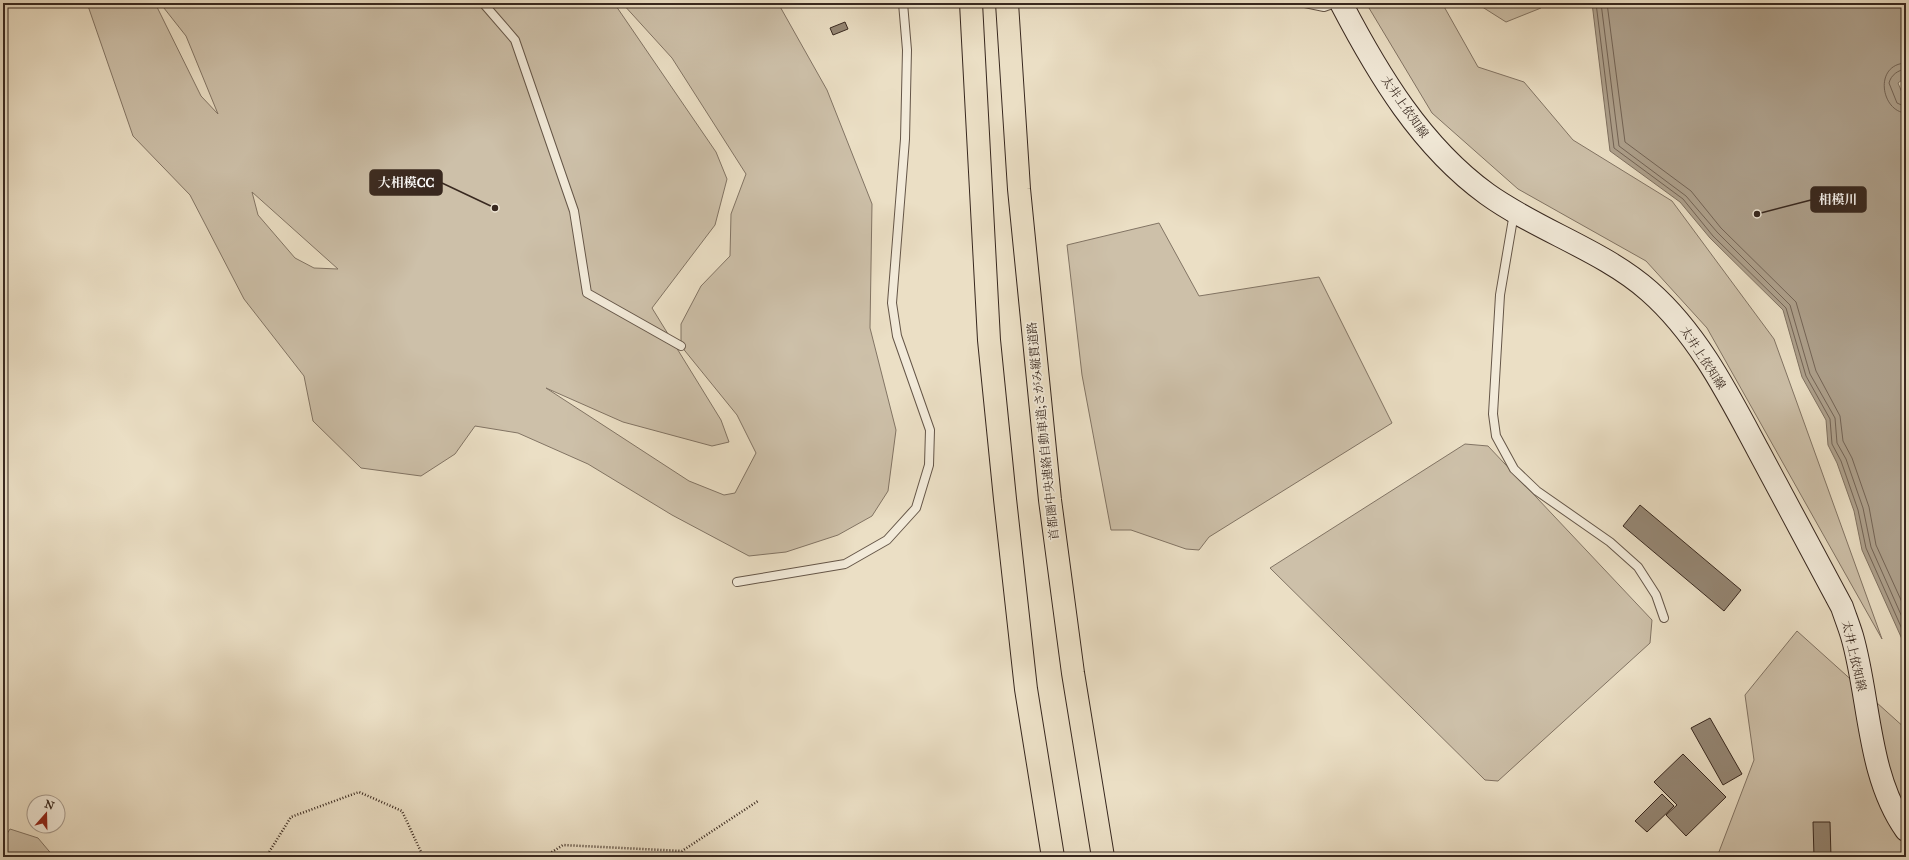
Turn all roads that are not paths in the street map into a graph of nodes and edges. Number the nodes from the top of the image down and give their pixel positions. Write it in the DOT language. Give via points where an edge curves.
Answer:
graph roads {
  1 [pos="483,3"];
  2 [pos="903,3"];
  3 [pos="971,3"];
  4 [pos="1007,3"];
  5 [pos="1305,3"];
  6 [pos="1335,3"];
  7 [pos="1341,3"];
  8 [pos="1515,210"];
  9 [pos="681,346"];
  10 [pos="737,582"];
  11 [pos="1664,618"];
  12 [pos="1906,830"];
  13 [pos="1053,857"];
  14 [pos="1103,857"];
  1 -- 9 [label="lane" via="515,40 574,211 587,293"];
  2 -- 10 [label="lane" via="906,50 905,139 892,303 897,336 930,430 929,466 916,508 887,540 845,564"];
  3 -- 13 [label="highway" via="991,355 1026,689"];
  4 -- 14 [label="highway, 首都圏中央連絡自動車道;さがみ縦貫道路" via="1019,189 1050,500 1073,673"];
  5 -- 6 [label="lane" via="1324,7"];
  7 -- 8 [label="main road, 太井上依知線" via="1368,54 1424,136 1487,194"];
  8 -- 11 [label="lane" via="1500,295 1493,414 1496,436 1514,469 1537,491 1610,542 1638,567 1656,595"];
  8 -- 12 [label="main road, 太井上依知線" via="1625,271 1650,291 1698,345 1734,406 1842,607 1852,636 1874,754 1885,788"];
}
